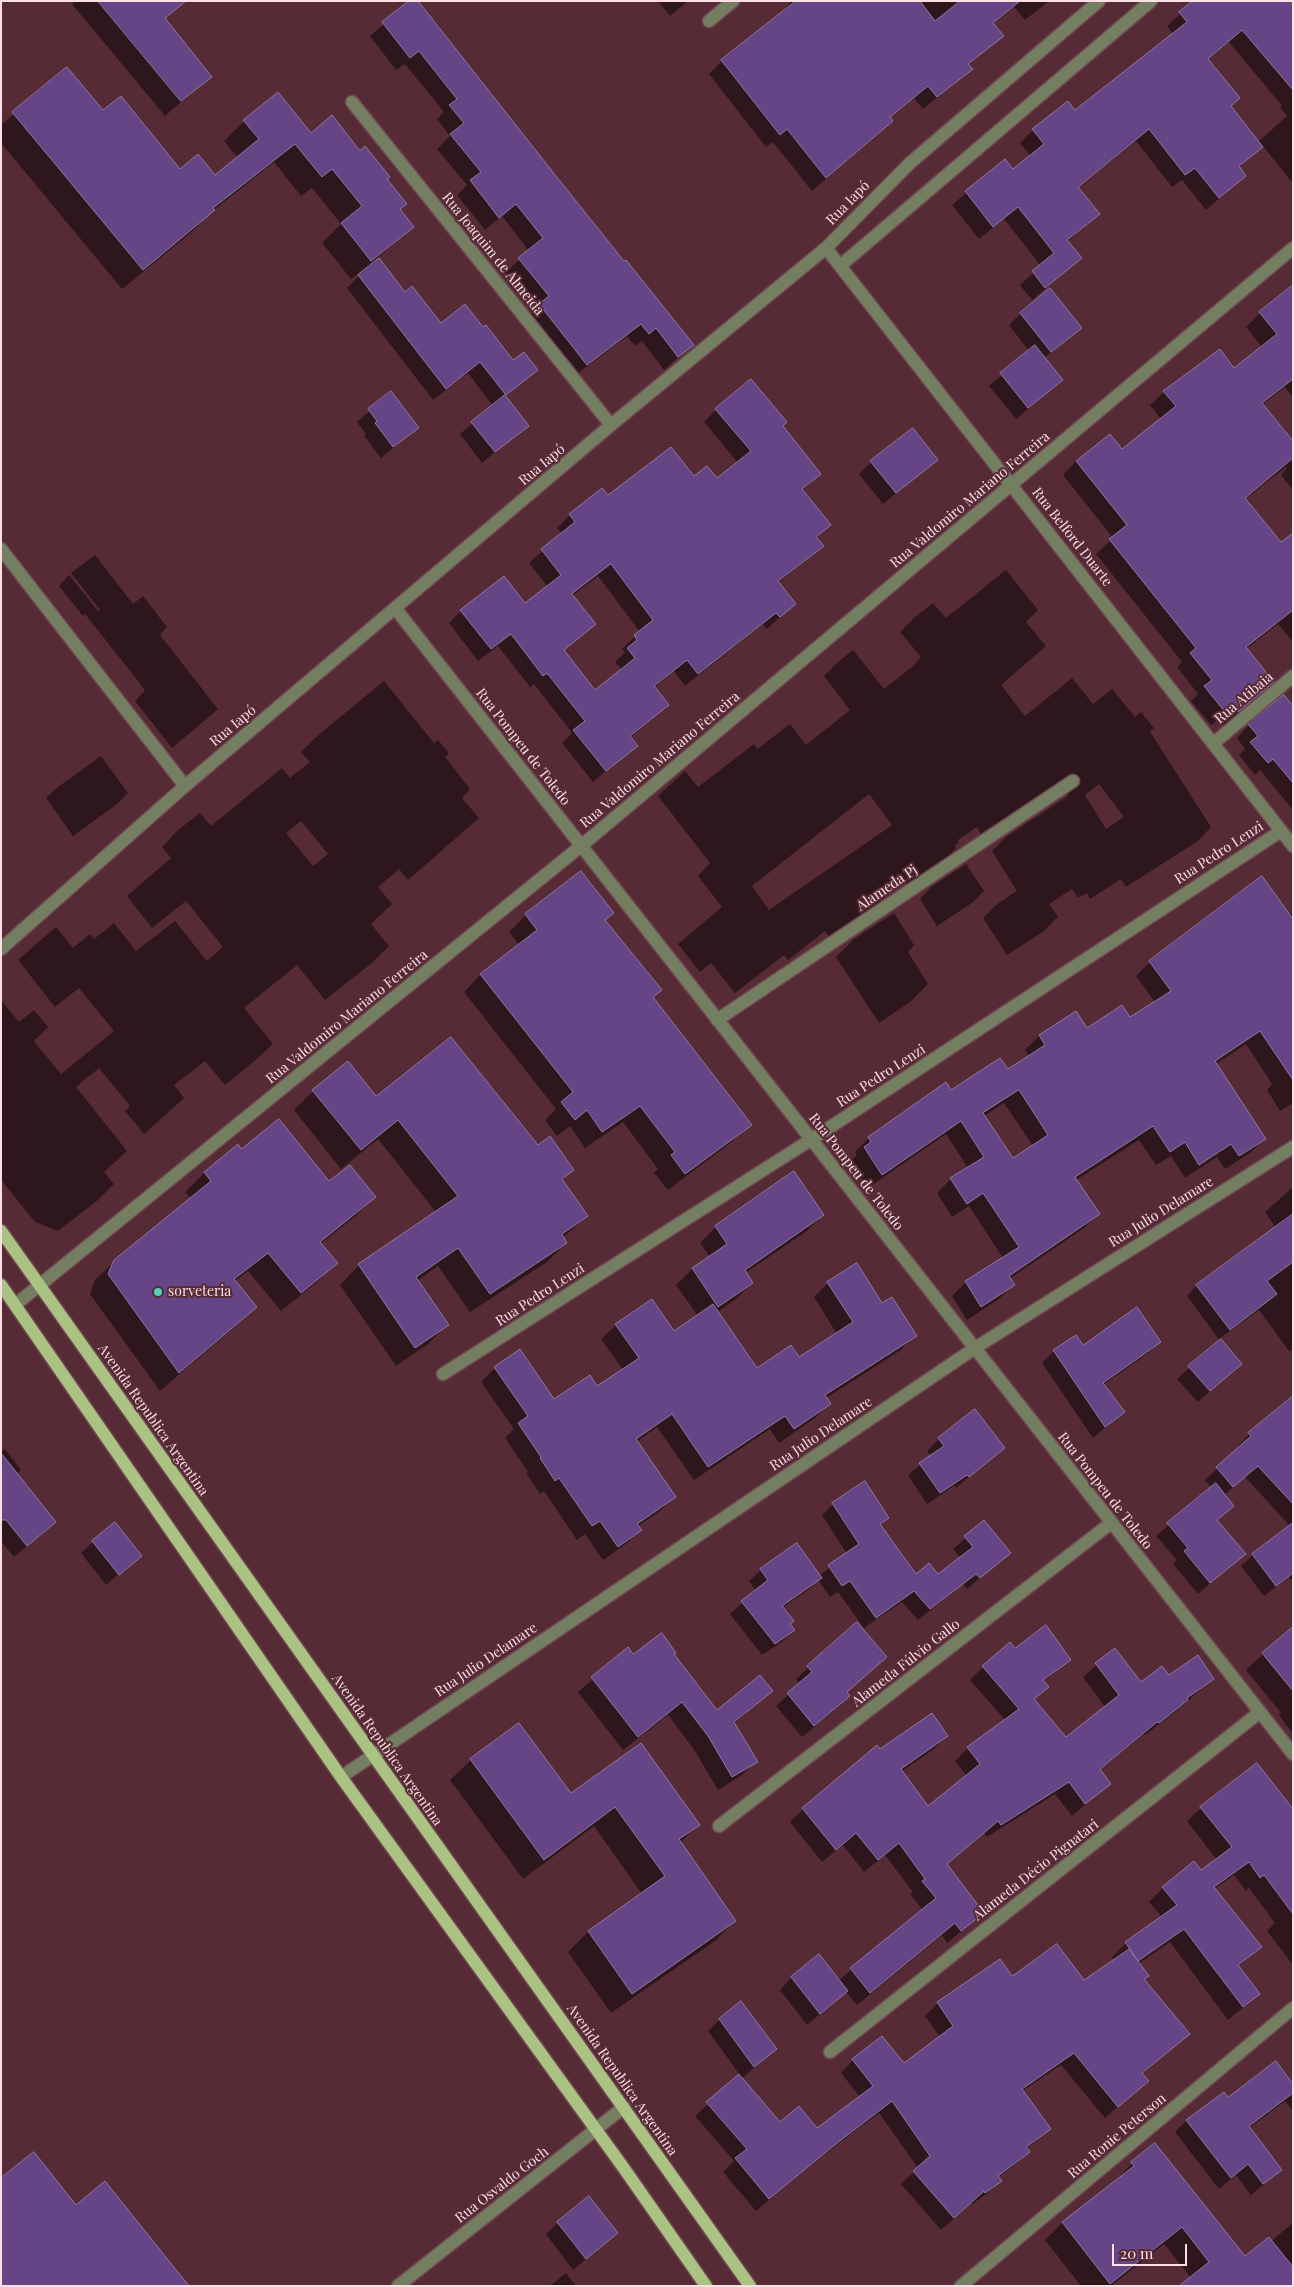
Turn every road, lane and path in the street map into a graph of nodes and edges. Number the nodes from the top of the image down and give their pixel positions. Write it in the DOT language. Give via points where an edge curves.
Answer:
graph roads {
  1 [pos="733,1"];
  2 [pos="1100,1"];
  3 [pos="1151,1"];
  4 [pos="709,21"];
  5 [pos="352,102"];
  6 [pos="826,248"];
  7 [pos="1293,248"];
  8 [pos="840,266"];
  9 [pos="611,426"];
  10 [pos="1012,484"];
  11 [pos="1,548"];
  12 [pos="395,608"];
  13 [pos="1293,676"];
  14 [pos="1214,743"];
  15 [pos="1074,781"];
  16 [pos="185,786"];
  17 [pos="1281,831"];
  18 [pos="581,846"];
  19 [pos="1293,846"];
  20 [pos="1,949"];
  21 [pos="718,1020"];
  22 [pos="812,1139"];
  23 [pos="1293,1147"];
  24 [pos="1,1231"];
  25 [pos="1,1285"];
  26 [pos="39,1286"];
  27 [pos="15,1305"];
  28 [pos="974,1348"];
  29 [pos="444,1374"];
  30 [pos="1111,1523"];
  31 [pos="1260,1712"];
  32 [pos="1293,1754"];
  33 [pos="373,1755"];
  34 [pos="341,1777"];
  35 [pos="719,1826"];
  36 [pos="1293,2008"];
  37 [pos="830,2052"];
  38 [pos="624,2107"];
  39 [pos="595,2130"];
  40 [pos="398,2286"];
  41 [pos="706,2286"];
  42 [pos="750,2286"];
  43 [pos="961,2286"];
  1 -- 4 [label="street"];
  2 -- 6 [label="street, Rua Iapó" via="910,163"];
  3 -- 8 [label="street"];
  5 -- 9 [label="street, Rua Joaquim de Almeida"];
  6 -- 8 [label="street, Rua Belford Duarte"];
  6 -- 9 [label="street, Rua Iapó"];
  7 -- 10 [label="street, Rua Valdomiro Mariano Ferreira"];
  8 -- 10 [label="street, Rua Belford Duarte"];
  9 -- 12 [label="street, Rua Iapó"];
  10 -- 14 [label="street, Rua Belford Duarte"];
  10 -- 18 [label="street, Rua Valdomiro Mariano Ferreira"];
  11 -- 16 [label="street"];
  12 -- 16 [label="street, Rua Iapó"];
  12 -- 18 [label="street, Rua Pompeu de Toledo"];
  13 -- 14 [label="street, Rua Atibaia"];
  14 -- 17 [label="street, Rua Belford Duarte"];
  15 -- 21 [label="street, Alameda Pj"];
  16 -- 20 [label="street, Rua Iapó"];
  17 -- 19 [label="street, Rua Belford Duarte"];
  17 -- 22 [label="street, Rua Pedro Lenzi"];
  18 -- 21 [label="street, Rua Pompeu de Toledo"];
  18 -- 26 [label="street, Rua Valdomiro Mariano Ferreira"];
  21 -- 22 [label="street, Rua Pompeu de Toledo"];
  22 -- 28 [label="street, Rua Pompeu de Toledo"];
  22 -- 29 [label="street, Rua Pedro Lenzi"];
  23 -- 28 [label="street, Rua Julio Delamare"];
  24 -- 26 [label="main road, Avenida Republica Argentina"];
  25 -- 27 [label="main road"];
  26 -- 27 [label="street, Rua Valdomiro Mariano Ferreira"];
  26 -- 33 [label="main road, Avenida Republica Argentina"];
  27 -- 34 [label="main road"];
  28 -- 30 [label="street, Rua Pompeu de Toledo"];
  28 -- 33 [label="street, Rua Julio Delamare"];
  30 -- 31 [label="street, Rua Pompeu de Toledo"];
  30 -- 35 [label="street, Alameda Fúlvio Gallo"];
  31 -- 32 [label="street, Rua Pompeu de Toledo"];
  31 -- 37 [label="street, Alameda Décio Pignatari"];
  33 -- 34 [label="street, Rua Julio Delamare"];
  33 -- 38 [label="main road, Avenida Republica Argentina"];
  34 -- 39 [label="main road"];
  36 -- 43 [label="street, Rua Ronie Peterson"];
  38 -- 39 [label="street, Rua Osvaldo Goch"];
  38 -- 42 [label="main road, Avenida Republica Argentina"];
  39 -- 40 [label="street, Rua Osvaldo Goch"];
  39 -- 41 [label="main road"];
}
